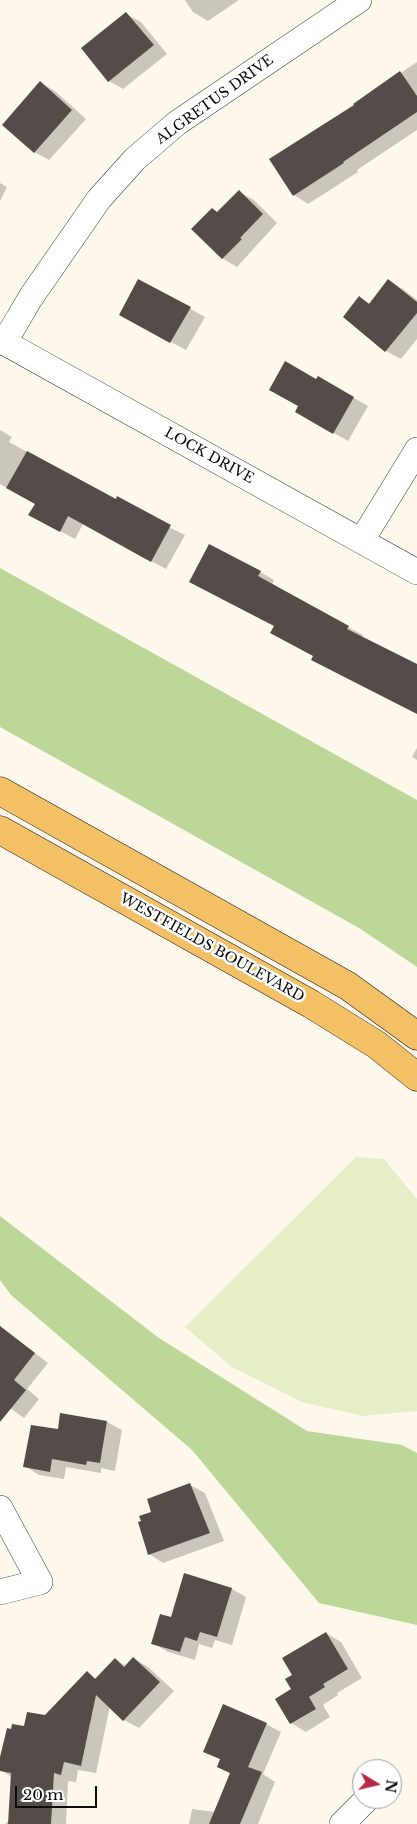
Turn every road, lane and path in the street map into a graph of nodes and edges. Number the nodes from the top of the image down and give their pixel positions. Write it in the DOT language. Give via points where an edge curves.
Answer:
graph roads {
  1 [pos="359,0"];
  2 [pos="2,342"];
  3 [pos="417,450"];
  4 [pos="362,540"];
  5 [pos="417,572"];
  6 [pos="0,791"];
  7 [pos="0,830"];
  8 [pos="417,1036"];
  9 [pos="417,1077"];
  10 [pos="0,1508"];
  11 [pos="0,1592"];
  12 [pos="356,1809"];
  13 [pos="342,1824"];
  1 -- 2 [label="street, ALGRETUS DRIVE" via="177,123 136,159 98,199"];
  2 -- 4 [label="street, LOCK DRIVE"];
  3 -- 4 [label="street"];
  4 -- 5 [label="street, LOCK DRIVE"];
  6 -- 8 [label="main road" via="348,986"];
  7 -- 9 [label="main road, WESTFIELDS BOULEVARD" via="311,1004 377,1045"];
  10 -- 11 [label="street" via="40,1582"];
  12 -- 13 [label="street"];
}
